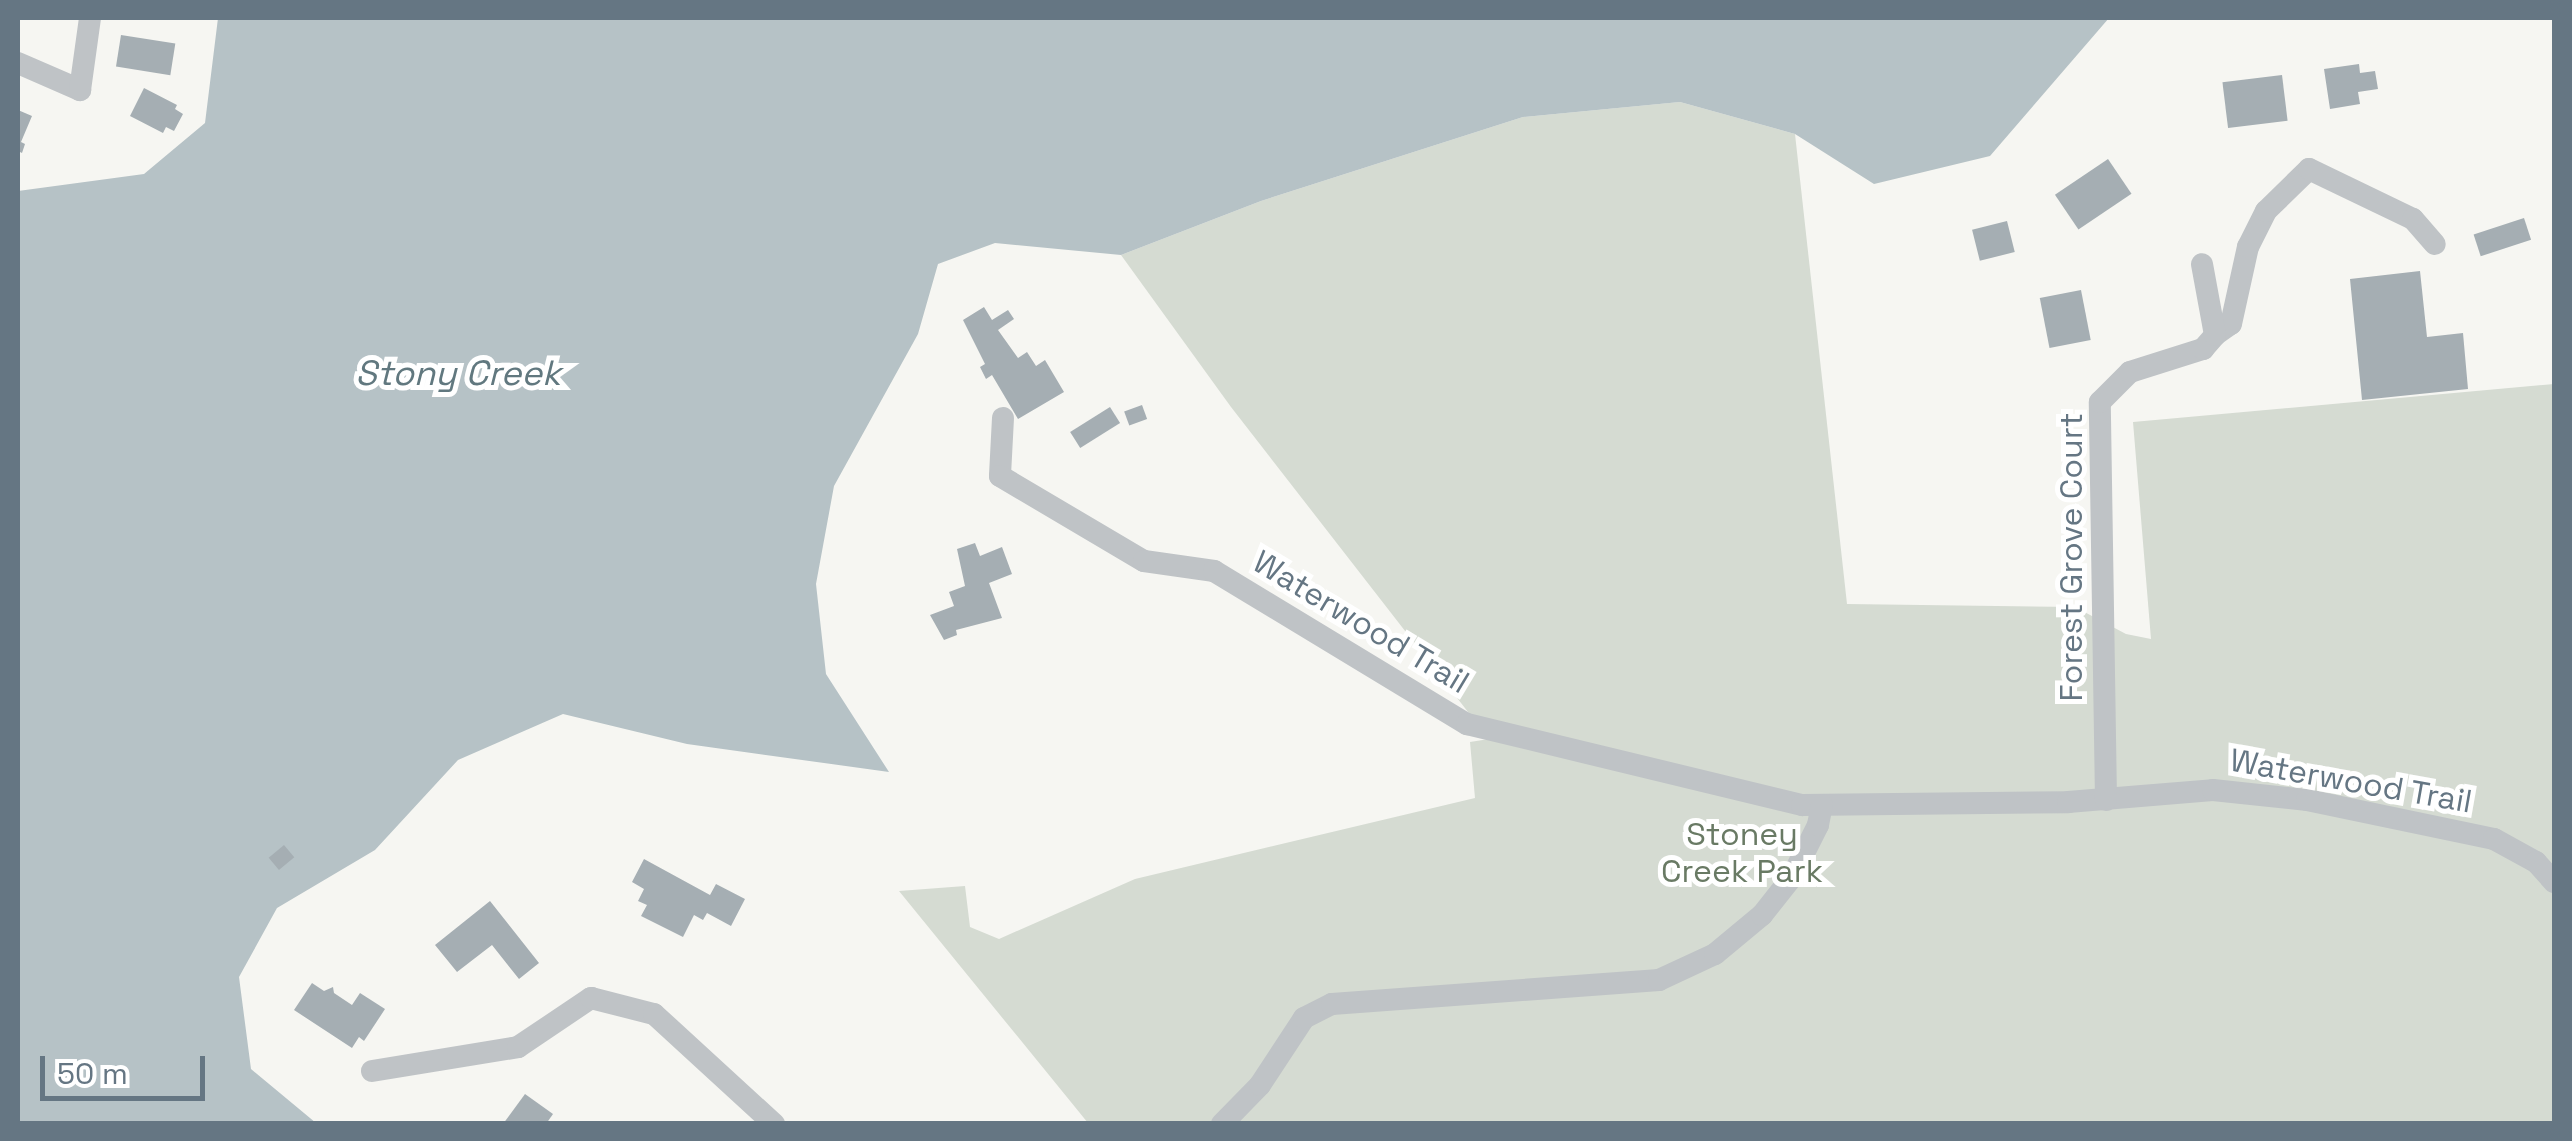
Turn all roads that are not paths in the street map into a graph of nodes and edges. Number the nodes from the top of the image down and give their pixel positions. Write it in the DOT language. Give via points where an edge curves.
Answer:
graph roads {
  1 [pos="90,18"];
  2 [pos="18,64"];
  3 [pos="2435,244"];
  4 [pos="2202,264"];
  5 [pos="2215,336"];
  6 [pos="1003,418"];
  7 [pos="2106,800"];
  8 [pos="1822,804"];
  9 [pos="2554,882"];
  10 [pos="372,1071"];
  11 [pos="774,1124"];
  12 [pos="1222,1124"];
  1 -- 2 [label="street" via="80,90"];
  3 -- 5 [label="street" via="2413,218 2308,170 2266,210 2248,247 2231,324"];
  4 -- 5 [label="street"];
  5 -- 7 [label="street, Forest Grove Court" via="2203,349 2130,372 2100,402"];
  6 -- 8 [label="street, Waterwood Trail" via="1000,476 1144,561 1214,571 1467,724 1802,805"];
  7 -- 8 [label="street, Waterwood Trail"];
  7 -- 9 [label="street, Waterwood Trail" via="2213,790 2307,800 2494,840 2536,862"];
  8 -- 12 [label="street" via="1792,877 1715,954 1659,980 1332,1004 1304,1018 1260,1085"];
  10 -- 11 [label="street" via="518,1047 592,998 654,1014"];
}
